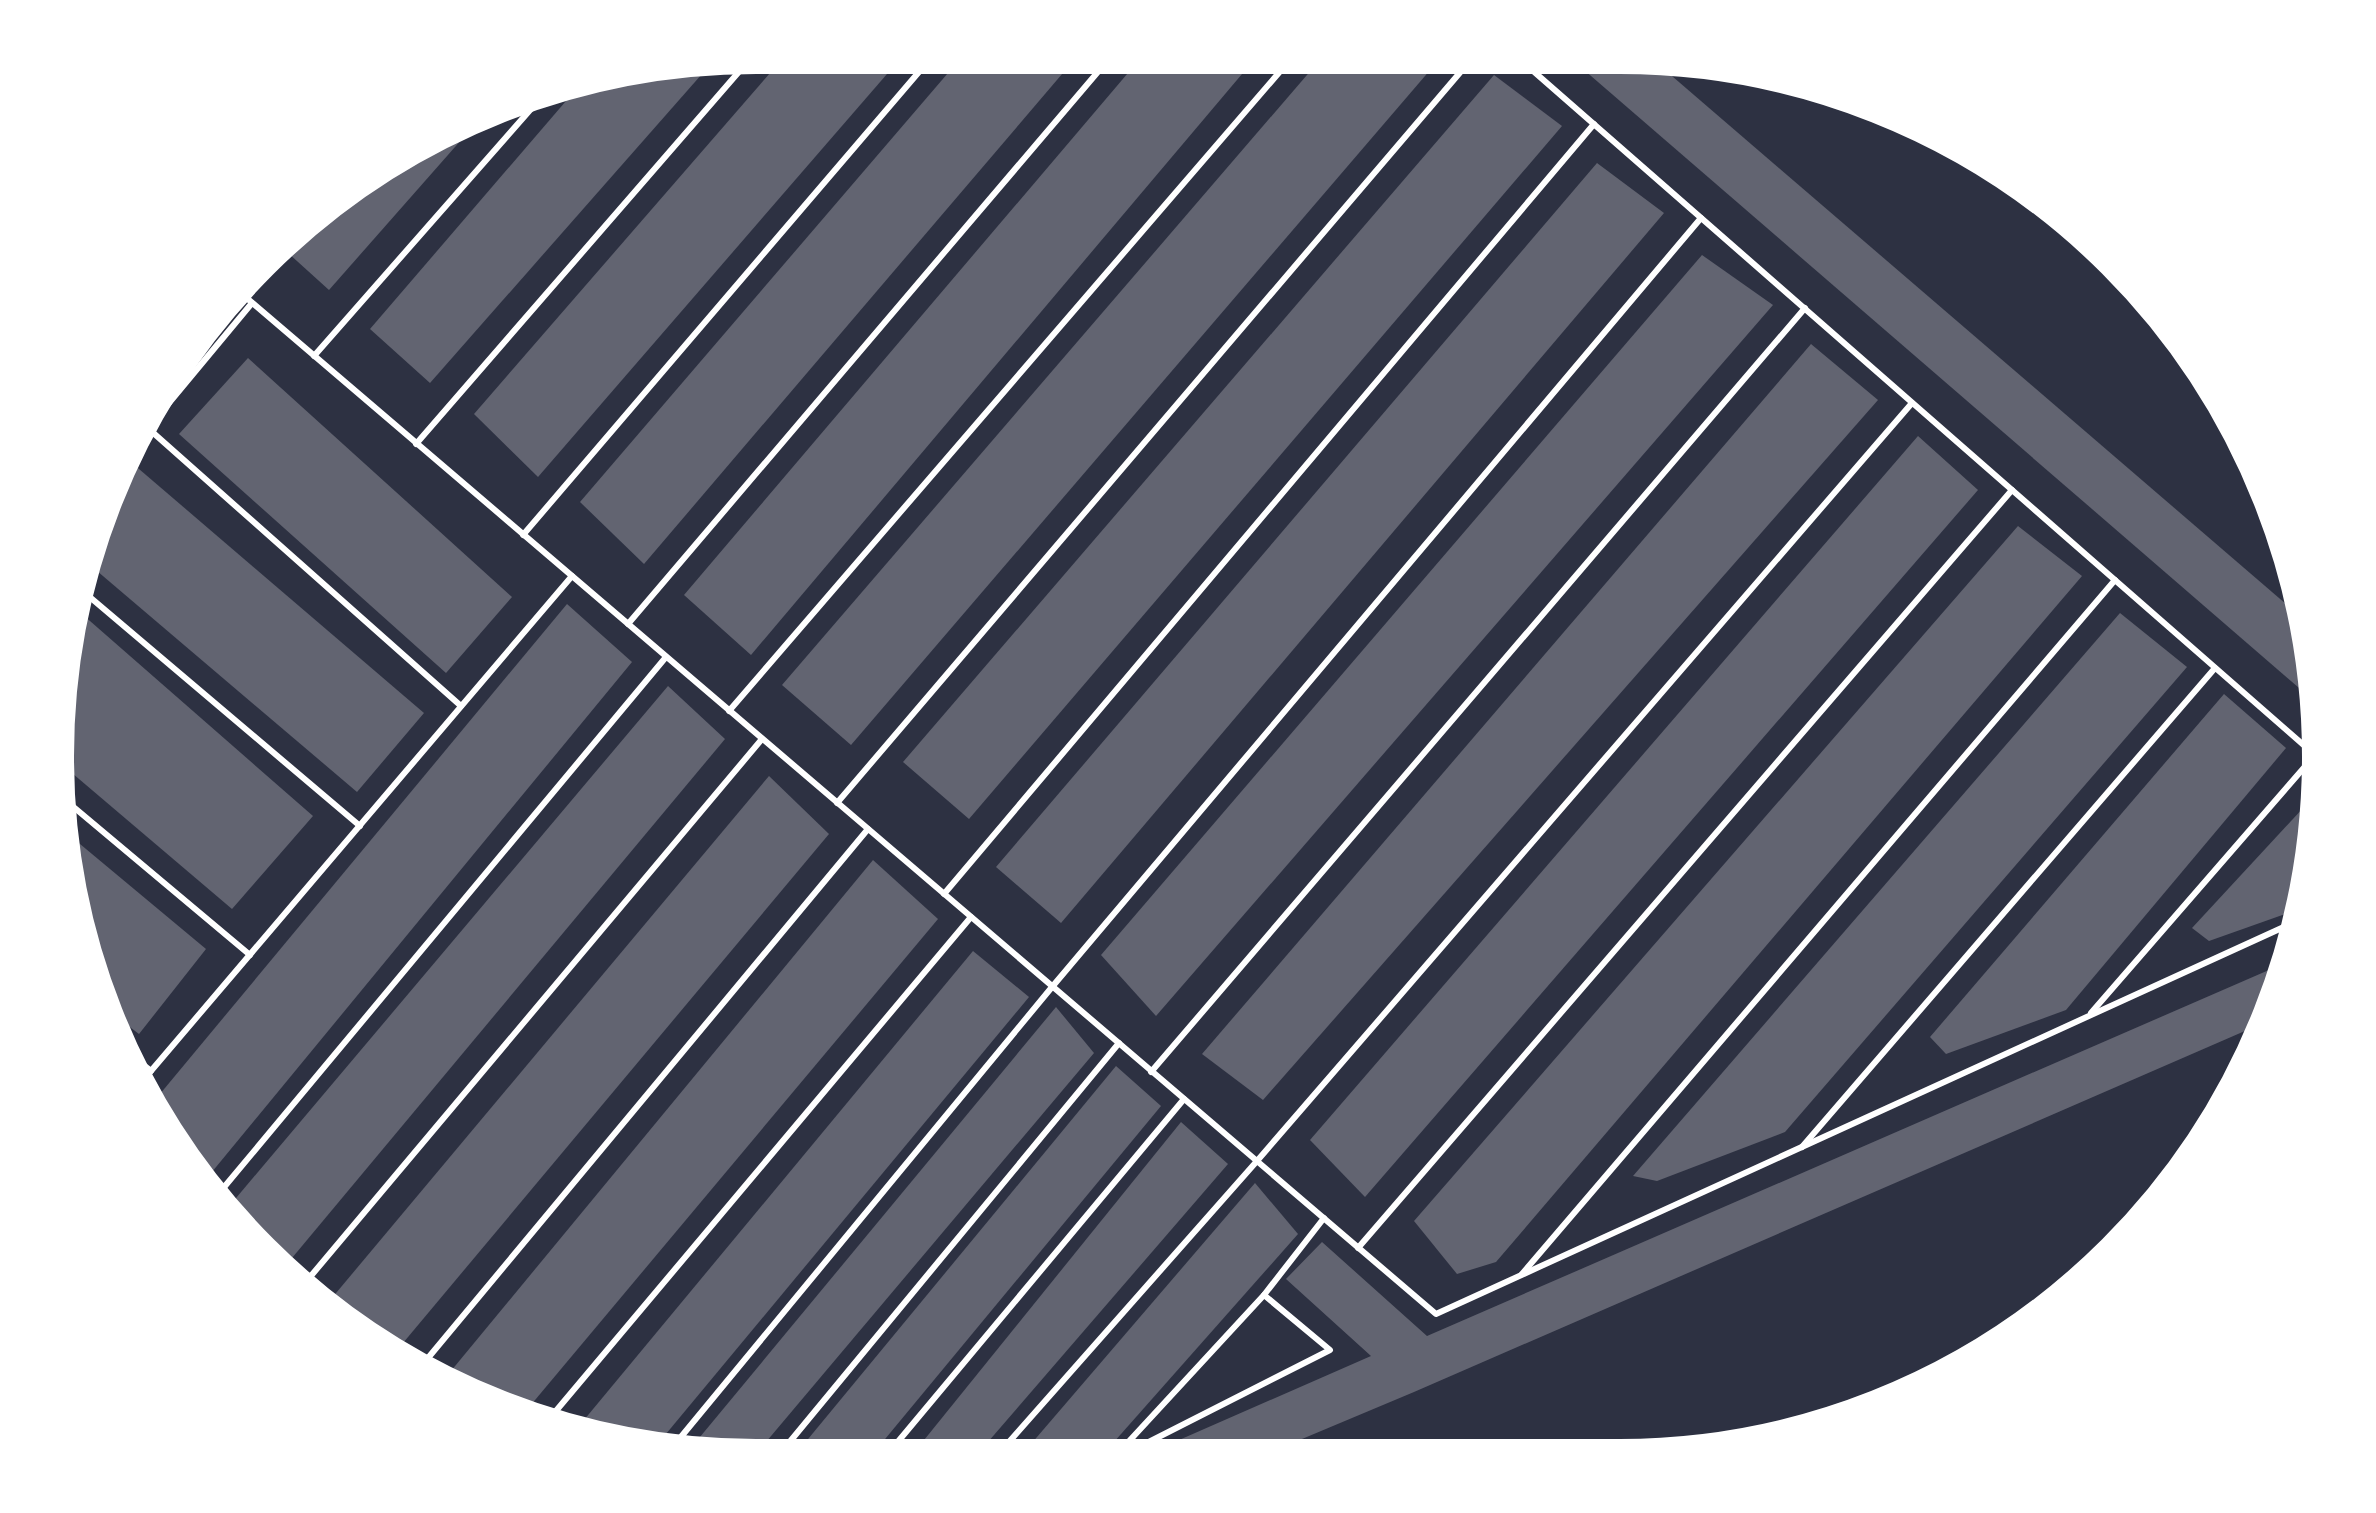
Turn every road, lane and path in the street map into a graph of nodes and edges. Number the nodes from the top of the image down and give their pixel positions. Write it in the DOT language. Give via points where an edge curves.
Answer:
graph roads {
  1 [pos="738,72"];
  2 [pos="919,72"];
  3 [pos="1098,72"];
  4 [pos="1280,72"];
  5 [pos="1460,72"];
  6 [pos="1534,72"];
  7 [pos="530,110"];
  8 [pos="1594,124"];
  9 [pos="1701,218"];
  10 [pos="248,299"];
  11 [pos="252,303"];
  12 [pos="1805,308"];
  13 [pos="314,356"];
  14 [pos="175,395"];
  15 [pos="1912,403"];
  16 [pos="154,433"];
  17 [pos="416,444"];
  18 [pos="2012,490"];
  19 [pos="523,535"];
  20 [pos="572,576"];
  21 [pos="2115,580"];
  22 [pos="91,598"];
  23 [pos="628,624"];
  24 [pos="666,657"];
  25 [pos="2215,668"];
  26 [pos="461,706"];
  27 [pos="729,711"];
  28 [pos="762,739"];
  29 [pos="2304,745"];
  30 [pos="2304,768"];
  31 [pos="837,803"];
  32 [pos="74,807"];
  33 [pos="360,826"];
  34 [pos="868,829"];
  35 [pos="944,894"];
  36 [pos="971,917"];
  37 [pos="2282,928"];
  38 [pos="250,955"];
  39 [pos="1052,987"];
  40 [pos="2089,1016"];
  41 [pos="1119,1043"];
  42 [pos="1151,1072"];
  43 [pos="150,1073"];
  44 [pos="1184,1099"];
  45 [pos="1801,1148"];
  46 [pos="1257,1161"];
  47 [pos="224,1187"];
  48 [pos="1324,1218"];
  49 [pos="1358,1248"];
  50 [pos="311,1276"];
  51 [pos="1520,1276"];
  52 [pos="1264,1295"];
  53 [pos="429,1357"];
  54 [pos="556,1411"];
  55 [pos="681,1437"];
  56 [pos="790,1441"];
  57 [pos="899,1441"];
  58 [pos="1010,1441"];
  59 [pos="1129,1441"];
  60 [pos="1151,1441"];
  1 -- 17 [label="lane"];
  2 -- 19 [label="lane"];
  3 -- 23 [label="lane"];
  4 -- 27 [label="lane"];
  5 -- 31 [label="lane"];
  6 -- 8 [label="lane"];
  7 -- 13 [label="lane"];
  8 -- 9 [label="lane"];
  8 -- 35 [label="lane"];
  9 -- 12 [label="lane"];
  9 -- 39 [label="lane"];
  10 -- 11 [label="lane"];
  11 -- 13 [label="lane"];
  11 -- 14 [label="lane"];
  12 -- 15 [label="lane"];
  12 -- 42 [label="lane"];
  13 -- 17 [label="lane"];
  15 -- 18 [label="lane"];
  15 -- 46 [label="lane"];
  16 -- 26 [label="lane"];
  17 -- 19 [label="lane"];
  18 -- 21 [label="lane"];
  18 -- 49 [label="lane"];
  19 -- 20 [label="lane"];
  20 -- 23 [label="lane"];
  20 -- 26 [label="lane"];
  21 -- 25 [label="lane"];
  21 -- 51 [label="lane"];
  22 -- 33 [label="lane"];
  23 -- 24 [label="lane"];
  24 -- 27 [label="lane"];
  24 -- 47 [label="lane"];
  25 -- 29 [label="lane"];
  25 -- 45 [label="lane"];
  26 -- 33 [label="lane"];
  27 -- 28 [label="lane"];
  28 -- 31 [label="lane"];
  28 -- 50 [label="lane"];
  30 -- 40 [label="lane"];
  31 -- 34 [label="lane"];
  32 -- 38 [label="lane"];
  33 -- 38 [label="lane"];
  34 -- 35 [label="lane"];
  34 -- 53 [label="lane"];
  35 -- 36 [label="lane"];
  36 -- 39 [label="lane"];
  36 -- 54 [label="lane"];
  37 -- 40 [label="lane"];
  38 -- 43 [label="lane"];
  39 -- 41 [label="lane"];
  39 -- 55 [label="lane"];
  40 -- 45 [label="lane"];
  41 -- 42 [label="lane"];
  41 -- 56 [label="lane"];
  42 -- 44 [label="lane"];
  44 -- 46 [label="lane"];
  44 -- 57 [label="lane"];
  45 -- 51 [label="lane"];
  46 -- 48 [label="lane"];
  46 -- 58 [label="lane"];
  48 -- 49 [label="lane"];
  48 -- 52 [label="lane"];
  49 -- 51 [label="lane" via="1436,1314"];
  52 -- 59 [label="lane"];
  52 -- 60 [label="lane" via="1330,1350"];
}
